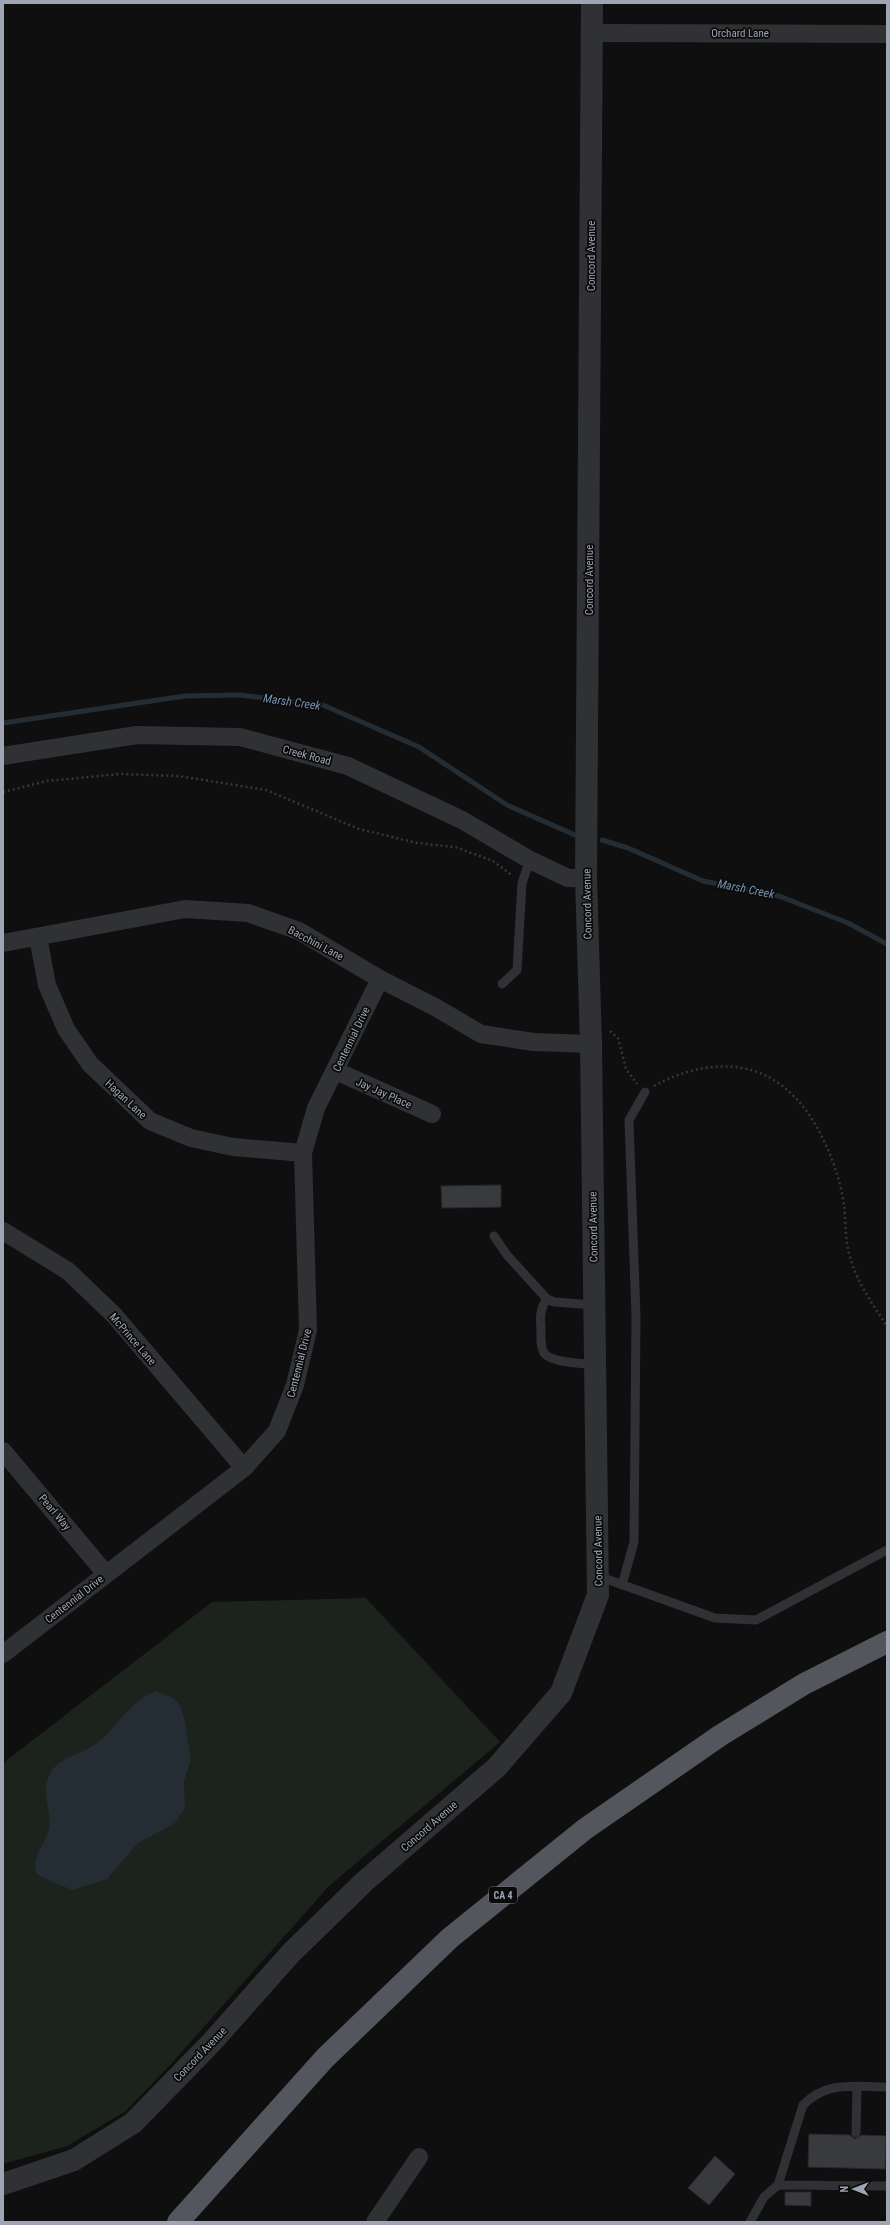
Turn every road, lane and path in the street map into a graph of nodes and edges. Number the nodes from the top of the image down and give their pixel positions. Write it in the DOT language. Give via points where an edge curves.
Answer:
graph roads {
  1 [pos="592,3"];
  2 [pos="592,33"];
  3 [pos="887,34"];
  4 [pos="3,756"];
  5 [pos="3,792"];
  6 [pos="530,860"];
  7 [pos="586,878"];
  8 [pos="522,883"];
  9 [pos="38,937"];
  10 [pos="3,942"];
  11 [pos="380,979"];
  12 [pos="502,984"];
  13 [pos="606,1027"];
  14 [pos="591,1044"];
  15 [pos="336,1071"];
  16 [pos="645,1092"];
  17 [pos="432,1114"];
  18 [pos="303,1153"];
  19 [pos="3,1231"];
  20 [pos="494,1236"];
  21 [pos="547,1299"];
  22 [pos="594,1305"];
  23 [pos="887,1326"];
  24 [pos="595,1365"];
  25 [pos="3,1451"];
  26 [pos="244,1468"];
  27 [pos="887,1550"];
  28 [pos="106,1574"];
  29 [pos="598,1576"];
  30 [pos="622,1585"];
  31 [pos="887,1642"];
  32 [pos="3,1654"];
  33 [pos="857,2087"];
  34 [pos="887,2088"];
  35 [pos="856,2133"];
  36 [pos="419,2157"];
  37 [pos="3,2184"];
  38 [pos="778,2185"];
  39 [pos="887,2186"];
  40 [pos="378,2221"];
  41 [pos="178,2222"];
  42 [pos="750,2222"];
  1 -- 2 [label="street, Concord Avenue"];
  2 -- 3 [label="street, Orchard Lane"];
  2 -- 7 [label="street, Concord Avenue"];
  4 -- 6 [label="street, Creek Road" via="138,736 240,737 348,766 462,820"];
  5 -- 8 [label="path" via="47,782 120,774 179,776 266,790 359,829 416,843 455,847 492,862"];
  6 -- 7 [label="street, Creek Road" via="568,878"];
  6 -- 8 [label="lane"];
  7 -- 14 [label="street, Concord Avenue"];
  8 -- 12 [label="lane" via="517,970"];
  9 -- 10 [label="street, Bacchini Lane"];
  9 -- 11 [label="street, Bacchini Lane" via="185,909 248,913 299,931"];
  9 -- 18 [label="street, Hagan Lane" via="47,985 66,1029 90,1064 150,1121 191,1138 233,1147"];
  11 -- 14 [label="street, Bacchini Lane" via="481,1034 533,1042"];
  11 -- 15 [label="street, Centennial Drive"];
  13 -- 16 [label="path" via="618,1038 626,1069"];
  14 -- 22 [label="street, Concord Avenue"];
  15 -- 17 [label="street, Jay Jay Place"];
  15 -- 18 [label="street, Centennial Drive" via="316,1108"];
  16 -- 23 [label="path" via="664,1080 692,1070 722,1065 771,1076 786,1088 808,1111 827,1147 837,1174 844,1205 848,1249 862,1289"];
  16 -- 30 [label="lane" via="629,1120 636,1317 634,1542"];
  18 -- 26 [label="street, Centennial Drive" via="308,1330 296,1385 277,1431"];
  19 -- 26 [label="street, McPrince Lane" via="68,1271 114,1315"];
  20 -- 21 [label="lane" via="507,1255"];
  21 -- 22 [label="lane" via="554,1302"];
  21 -- 24 [label="lane" via="542,1306 540,1318 541,1344 545,1354 557,1360"];
  22 -- 24 [label="street, Concord Avenue"];
  24 -- 29 [label="street, Concord Avenue"];
  25 -- 28 [label="street, Pearl Way"];
  26 -- 28 [label="street, Centennial Drive"];
  27 -- 30 [label="lane" via="756,1620 715,1618"];
  28 -- 32 [label="street, Centennial Drive"];
  29 -- 30 [label="lane"];
  29 -- 37 [label="street, Concord Avenue" via="598,1595 561,1693 497,1767 365,1882 291,1953 212,2042 133,2123 74,2160"];
  31 -- 41 [label="highway, CA 4" via="804,1684 721,1735 585,1829 456,1933 325,2058"];
  33 -- 34 [label="lane"];
  33 -- 35 [label="lane"];
  33 -- 38 [label="lane" via="833,2086 813,2095 803,2104"];
  36 -- 40 [label="street"];
  38 -- 39 [label="lane"];
  38 -- 42 [label="lane" via="764,2197"];
}
